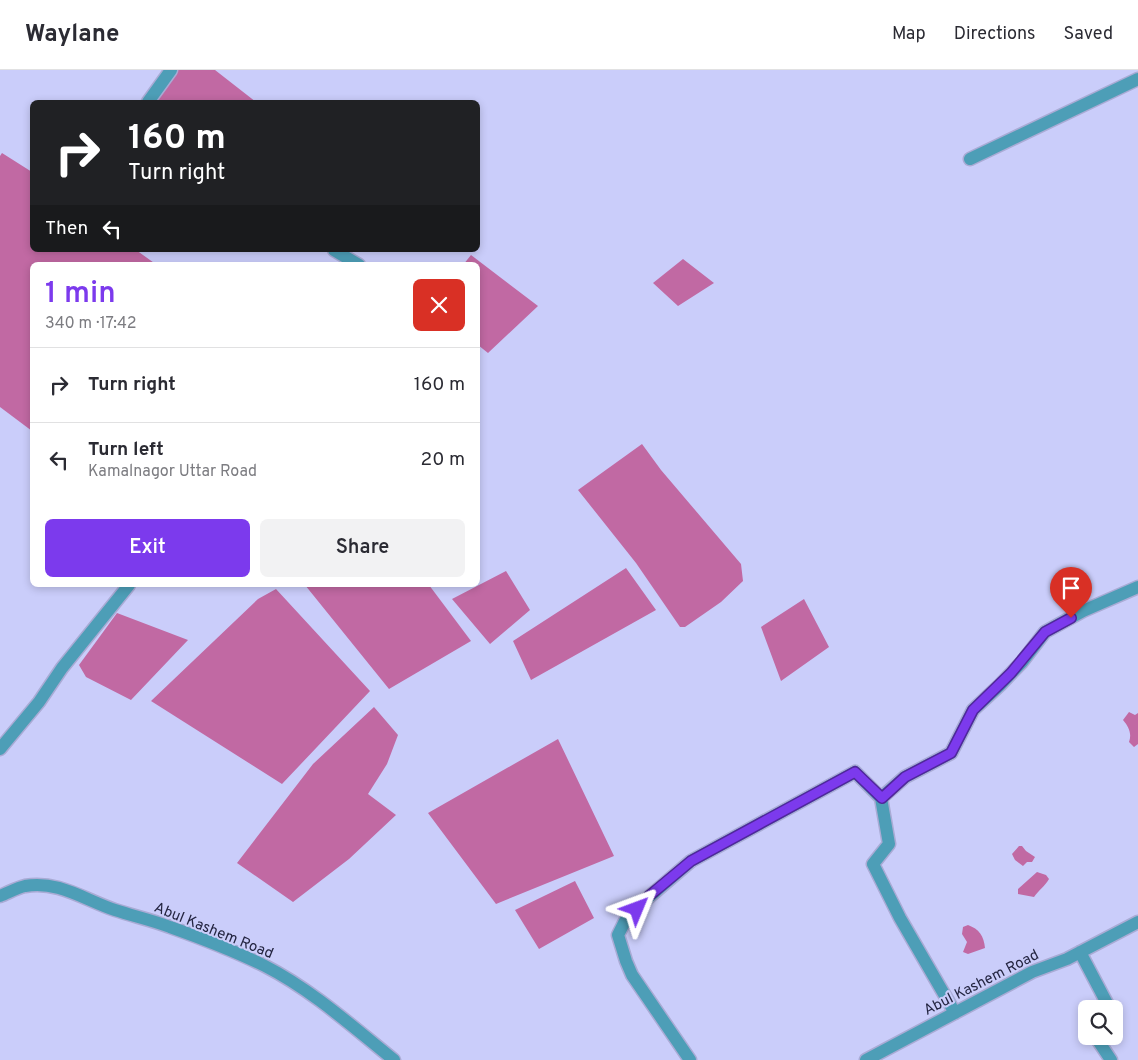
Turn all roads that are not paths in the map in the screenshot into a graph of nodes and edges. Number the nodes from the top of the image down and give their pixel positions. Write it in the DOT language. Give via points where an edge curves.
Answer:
graph roads {
  1 [pos="171,70"];
  2 [pos="1138,79"];
  3 [pos="149,100"];
  4 [pos="970,158"];
  5 [pos="337,252"];
  6 [pos="354,262"];
  7 [pos="127,587"];
  8 [pos="1138,587"];
  9 [pos="0,749"];
  10 [pos="882,798"];
  11 [pos="0,896"];
  12 [pos="1138,922"];
  13 [pos="1080,952"];
  14 [pos="1105,1000"];
  15 [pos="955,1013"];
  16 [pos="1101,1045"];
  17 [pos="394,1060"];
  18 [pos="690,1060"];
  19 [pos="866,1060"];
  20 [pos="1111,1060"];
  1 -- 3 [label="street"];
  2 -- 4 [label="street"];
  5 -- 6 [label="street"];
  7 -- 9 [label="street"];
  8 -- 10 [label="street" via="1045,632 1017,668 973,710 951,753 905,777"];
  10 -- 15 [label="street" via="889,844 873,864"];
  10 -- 18 [label="street" via="855,772 691,861 625,921 618,935 632,975"];
  11 -- 17 [label="street, Abul Kashem Road" via="23,886 44,884 223,948 265,966 307,993"];
  12 -- 13 [label="street, Abul Kashem Road"];
  13 -- 14 [label="street"];
  13 -- 15 [label="street, Abul Kashem Road" via="1032,972"];
  15 -- 19 [label="street, Abul Kashem Road"];
  16 -- 20 [label="street"];
}
